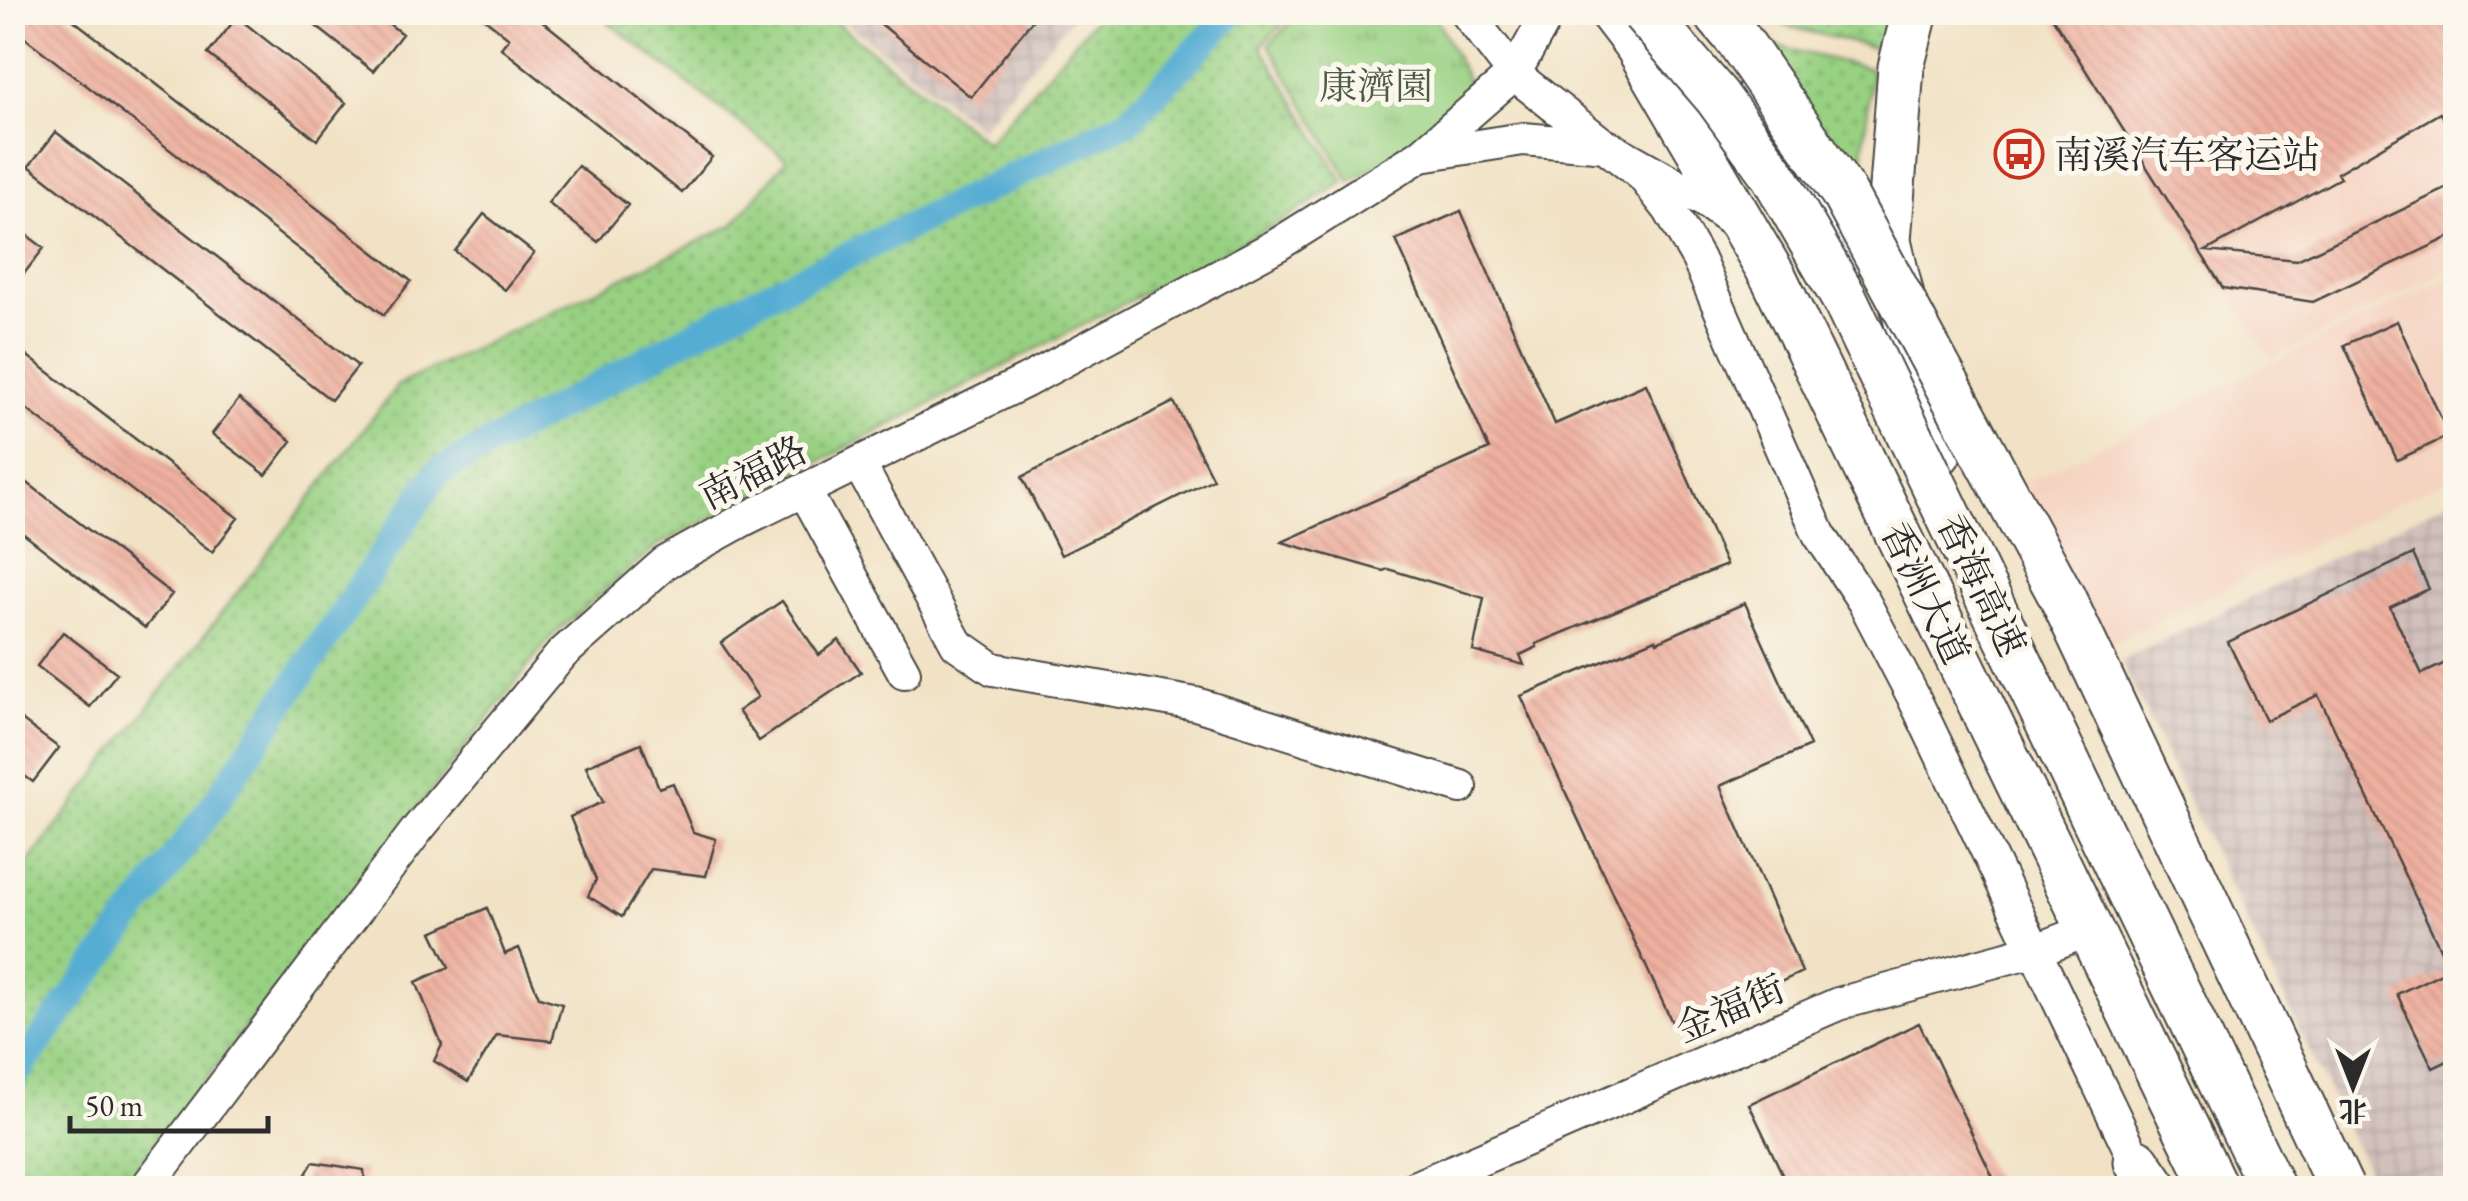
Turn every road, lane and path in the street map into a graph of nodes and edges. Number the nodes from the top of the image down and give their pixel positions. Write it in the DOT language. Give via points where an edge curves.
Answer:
graph roads {
  1 [pos="1466,12"];
  2 [pos="1548,12"];
  3 [pos="1612,12"];
  4 [pos="1644,12"];
  5 [pos="1712,12"];
  6 [pos="1916,12"];
  7 [pos="1514,74"];
  8 [pos="1607,146"];
  9 [pos="1421,154"];
  10 [pos="1746,230"];
  11 [pos="1938,452"];
  12 [pos="859,464"];
  13 [pos="804,490"];
  14 [pos="904,672"];
  15 [pos="1462,787"];
  16 [pos="2089,930"];
  17 [pos="2036,950"];
  18 [pos="2147,1180"];
  19 [pos="146,1188"];
  20 [pos="1414,1188"];
  21 [pos="2215,1188"];
  22 [pos="2272,1188"];
  23 [pos="2288,1188"];
  24 [pos="2341,1188"];
  1 -- 7 [label="street"];
  2 -- 7 [label="street, 南福路"];
  3 -- 10 [label="highway, 香洲大道"];
  4 -- 22 [label="highway, 香海高速, bridge" via="1774,176 1844,298"];
  5 -- 11 [label="highway, 香洲大道" via="1862,289"];
  5 -- 24 [label="highway, 香海高速, bridge" via="1749,53 1851,205 2054,581"];
  6 -- 11 [label="highway" via="1902,68 1888,241"];
  7 -- 8 [label="street"];
  7 -- 9 [label="street, 南福路"];
  8 -- 9 [label="street" via="1523,139"];
  8 -- 10 [label="street"];
  8 -- 17 [label="street" via="1643,176 1698,259 1819,534 1872,618"];
  9 -- 12 [label="street, 南福路" via="1277,245"];
  10 -- 16 [label="highway, 香洲大道"];
  11 -- 23 [label="highway, 香洲大道"];
  12 -- 13 [label="street, 南福路"];
  12 -- 15 [label="street" via="957,644 993,669 1196,704"];
  13 -- 14 [label="street"];
  13 -- 19 [label="street, 南福路" via="665,563 562,654 417,830"];
  16 -- 17 [label="street, 金福街"];
  16 -- 21 [label="highway, 香洲大道"];
  17 -- 18 [label="street"];
  17 -- 20 [label="street, 金福街" via="1838,1004"];
}
